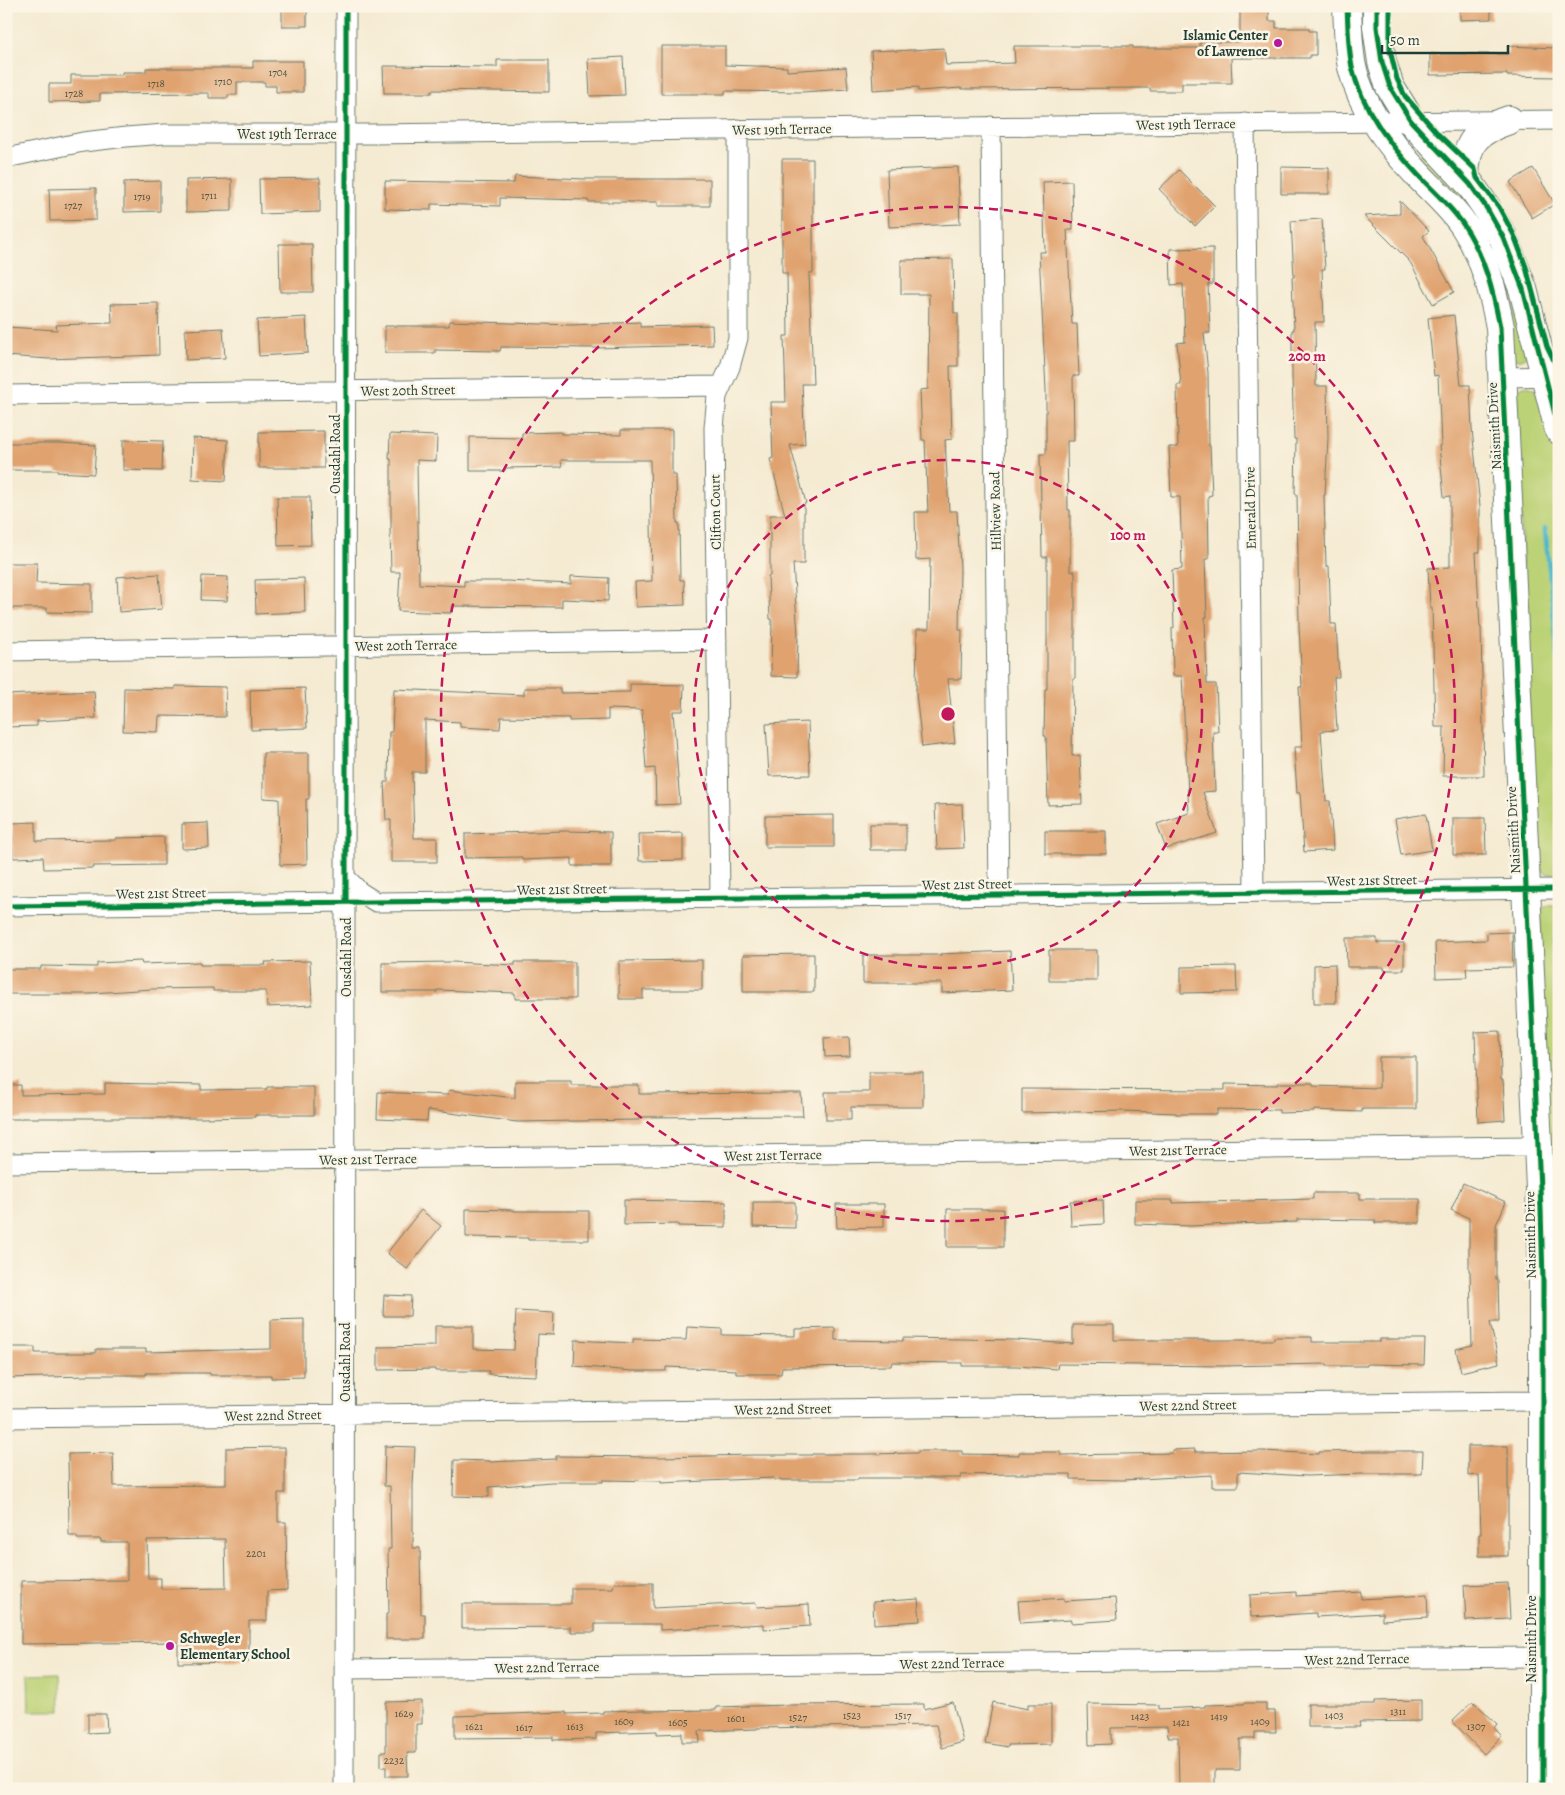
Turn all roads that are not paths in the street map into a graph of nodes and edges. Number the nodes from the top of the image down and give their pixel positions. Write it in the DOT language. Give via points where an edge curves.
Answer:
graph roads {
  1 [pos="346,6"];
  2 [pos="1347,6"];
  3 [pos="1377,6"];
  4 [pos="1509,120"];
  5 [pos="1559,120"];
  6 [pos="1410,121"];
  7 [pos="1376,122"];
  8 [pos="1245,123"];
  9 [pos="991,126"];
  10 [pos="738,129"];
  11 [pos="347,134"];
  12 [pos="6,158"];
  13 [pos="1465,178"];
  14 [pos="1552,376"];
  15 [pos="1503,377"];
  16 [pos="721,386"];
  17 [pos="347,391"];
  18 [pos="6,395"];
  19 [pos="1559,430"];
  20 [pos="717,640"];
  21 [pos="346,646"];
  22 [pos="6,651"];
  23 [pos="346,878"];
  24 [pos="1559,889"];
  25 [pos="1527,890"];
  26 [pos="1254,892"];
  27 [pos="999,895"];
  28 [pos="720,898"];
  29 [pos="346,902"];
  30 [pos="376,902"];
  31 [pos="6,906"];
  32 [pos="346,932"];
  33 [pos="1539,1146"];
  34 [pos="346,1160"];
  35 [pos="6,1163"];
  36 [pos="1551,1400"];
  37 [pos="345,1414"];
  38 [pos="6,1418"];
  39 [pos="1551,1656"];
  40 [pos="345,1669"];
  41 [pos="344,1789"];
  42 [pos="1543,1789"];
  1 -- 11 [label="street, Ousdahl Road"];
  2 -- 7 [label="street, Naismith Drive" via="1352,68"];
  3 -- 6 [label="street" via="1382,62 1390,87"];
  4 -- 5 [label="street, West 19th Terrace"];
  4 -- 6 [label="street, West 19th Terrace"];
  4 -- 13 [label="street" via="1480,133 1468,150"];
  6 -- 7 [label="street, West 19th Terrace"];
  6 -- 13 [label="street"];
  7 -- 8 [label="street, West 19th Terrace"];
  7 -- 15 [label="street, Naismith Drive" via="1408,164 1454,213 1477,249 1493,291 1500,327"];
  8 -- 9 [label="street, West 19th Terrace"];
  8 -- 26 [label="street, Emerald Drive"];
  9 -- 10 [label="street, West 19th Terrace"];
  9 -- 27 [label="street, Hillview Road"];
  10 -- 11 [label="street, West 19th Terrace"];
  10 -- 16 [label="street, Clifton Court" via="738,338"];
  11 -- 12 [label="street, West 19th Terrace" via="126,136"];
  11 -- 17 [label="street, Ousdahl Road"];
  13 -- 14 [label="street" via="1503,237"];
  14 -- 15 [label="street"];
  14 -- 19 [label="street"];
  15 -- 25 [label="street, Naismith Drive"];
  16 -- 17 [label="street, West 20th Street"];
  16 -- 20 [label="street, Clifton Court" via="714,428"];
  17 -- 18 [label="street, West 20th Street"];
  17 -- 21 [label="street, Ousdahl Road"];
  20 -- 21 [label="street, West 20th Terrace"];
  20 -- 28 [label="street, Clifton Court"];
  21 -- 22 [label="street, West 20th Terrace"];
  21 -- 23 [label="street, Ousdahl Road"];
  23 -- 29 [label="street, Ousdahl Road"];
  23 -- 30 [label="street"];
  24 -- 25 [label="street, West 21st Street"];
  25 -- 26 [label="street, West 21st Street"];
  25 -- 33 [label="street, Naismith Drive"];
  26 -- 27 [label="street, West 21st Street"];
  27 -- 28 [label="street, West 21st Street"];
  28 -- 30 [label="street, West 21st Street"];
  29 -- 31 [label="street, West 21st Street"];
  29 -- 32 [label="street, Ousdahl Road"];
  30 -- 32 [label="street" via="354,916"];
  32 -- 34 [label="street, Ousdahl Road"];
  33 -- 34 [label="street, West 21st Terrace"];
  33 -- 36 [label="street, Naismith Drive"];
  34 -- 35 [label="street, West 21st Terrace"];
  34 -- 37 [label="street, Ousdahl Road"];
  36 -- 37 [label="street, West 22nd Street"];
  36 -- 39 [label="street, Naismith Drive"];
  37 -- 38 [label="street, West 22nd Street"];
  37 -- 40 [label="street, Ousdahl Road"];
  39 -- 40 [label="street, West 22nd Terrace"];
  39 -- 42 [label="street, Naismith Drive"];
  40 -- 41 [label="street, Ousdahl Road"];
}
